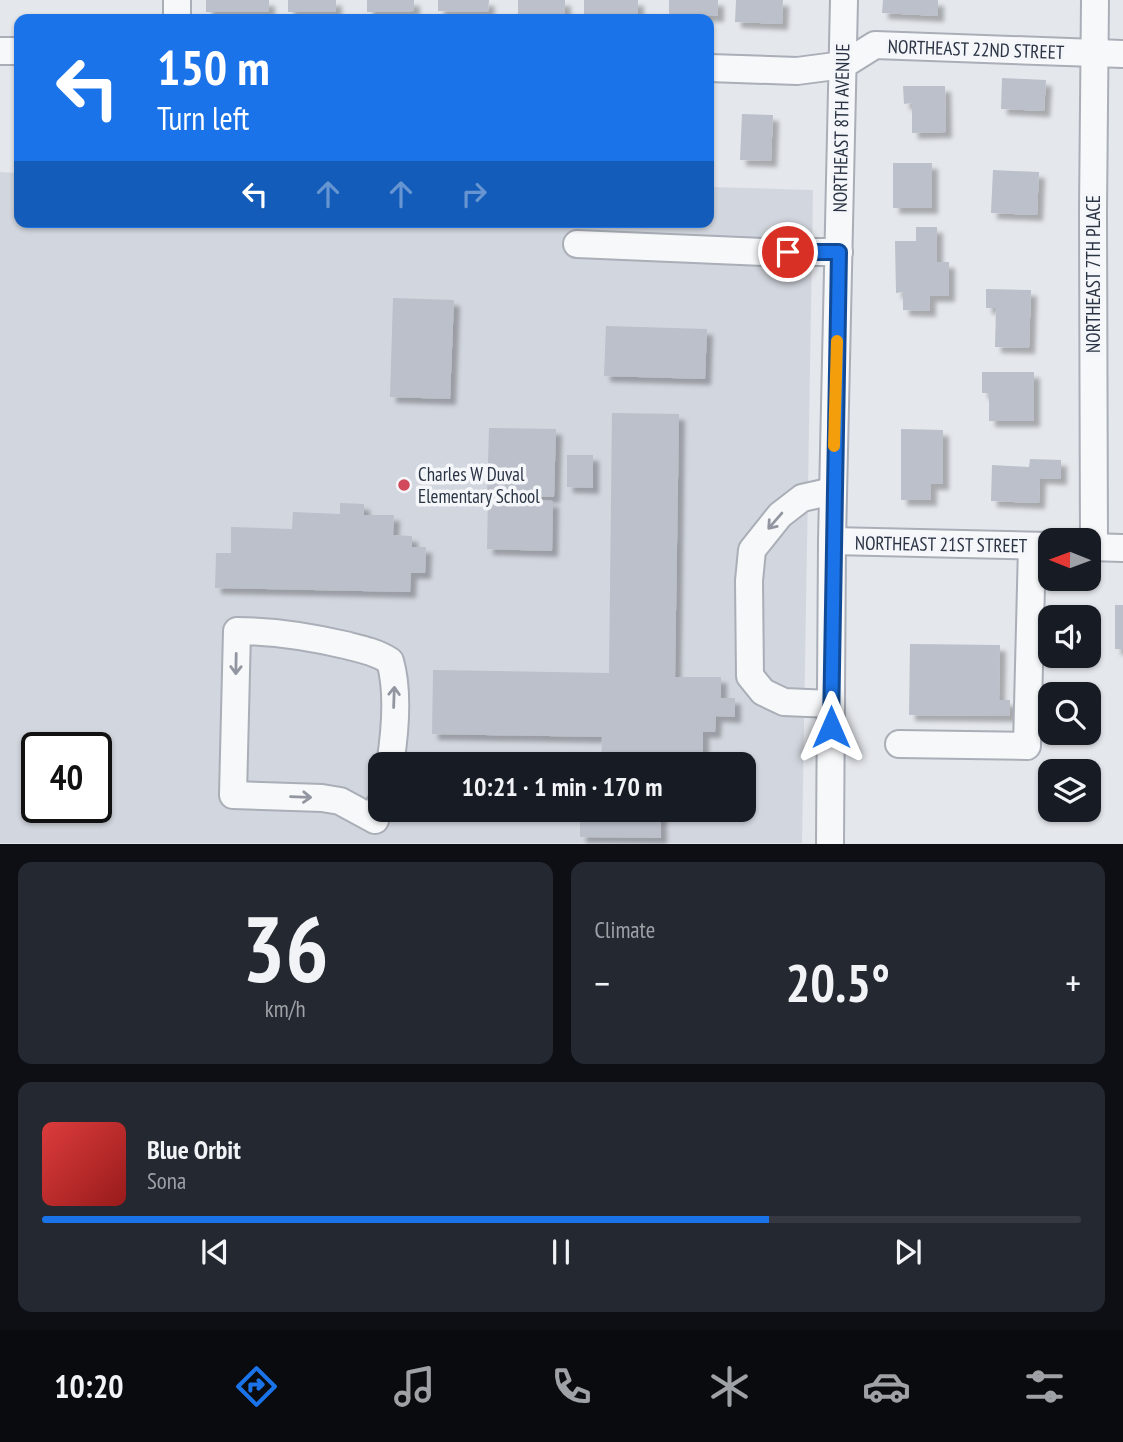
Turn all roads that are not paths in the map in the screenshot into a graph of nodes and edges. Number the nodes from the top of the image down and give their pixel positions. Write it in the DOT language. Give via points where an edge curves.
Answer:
graph roads {
  1 [pos="844,0"];
  2 [pos="1095,0"];
  3 [pos="1094,54"];
  4 [pos="1123,54"];
  5 [pos="843,65"];
  6 [pos="714,68"];
  7 [pos="577,244"];
  8 [pos="839,252"];
  9 [pos="833,491"];
  10 [pos="1091,528"];
  11 [pos="832,541"];
  12 [pos="1038,546"];
  13 [pos="1101,547"];
  14 [pos="1123,548"];
  15 [pos="1038,589"];
  16 [pos="831,704"];
  17 [pos="899,744"];
  18 [pos="392,752"];
  19 [pos="368,818"];
  20 [pos="830,844"];
  1 -- 5 [label="street, NORTHEAST 8TH AVENUE"];
  2 -- 3 [label="street, NORTHEAST 7TH PLACE"];
  3 -- 4 [label="street, NORTHEAST 22ND STREET"];
  3 -- 5 [label="street, NORTHEAST 22ND STREET" via="875,45"];
  3 -- 10 [label="street, NORTHEAST 7TH PLACE"];
  5 -- 6 [label="street, NORTHEAST 22ND STREET" via="797,71"];
  5 -- 8 [label="street, NORTHEAST 8TH AVENUE"];
  7 -- 8 [label="street"];
  8 -- 9 [label="street, NORTHEAST 8TH AVENUE"];
  9 -- 11 [label="street, NORTHEAST 8TH AVENUE"];
  9 -- 16 [label="street, one-way" via="802,498 780,514 752,550 749,581 750,676 762,692 784,702"];
  11 -- 12 [label="street, NORTHEAST 21ST STREET"];
  11 -- 16 [label="street, NORTHEAST 8TH AVENUE"];
  13 -- 14 [label="street"];
  15 -- 17 [label="street" via="1027,746"];
  16 -- 20 [label="street, NORTHEAST 8TH AVENUE"];
  18 -- 19 [label="street, one-way" via="395,677 390,661 379,653 317,638 237,631 233,795 340,801"];
}
